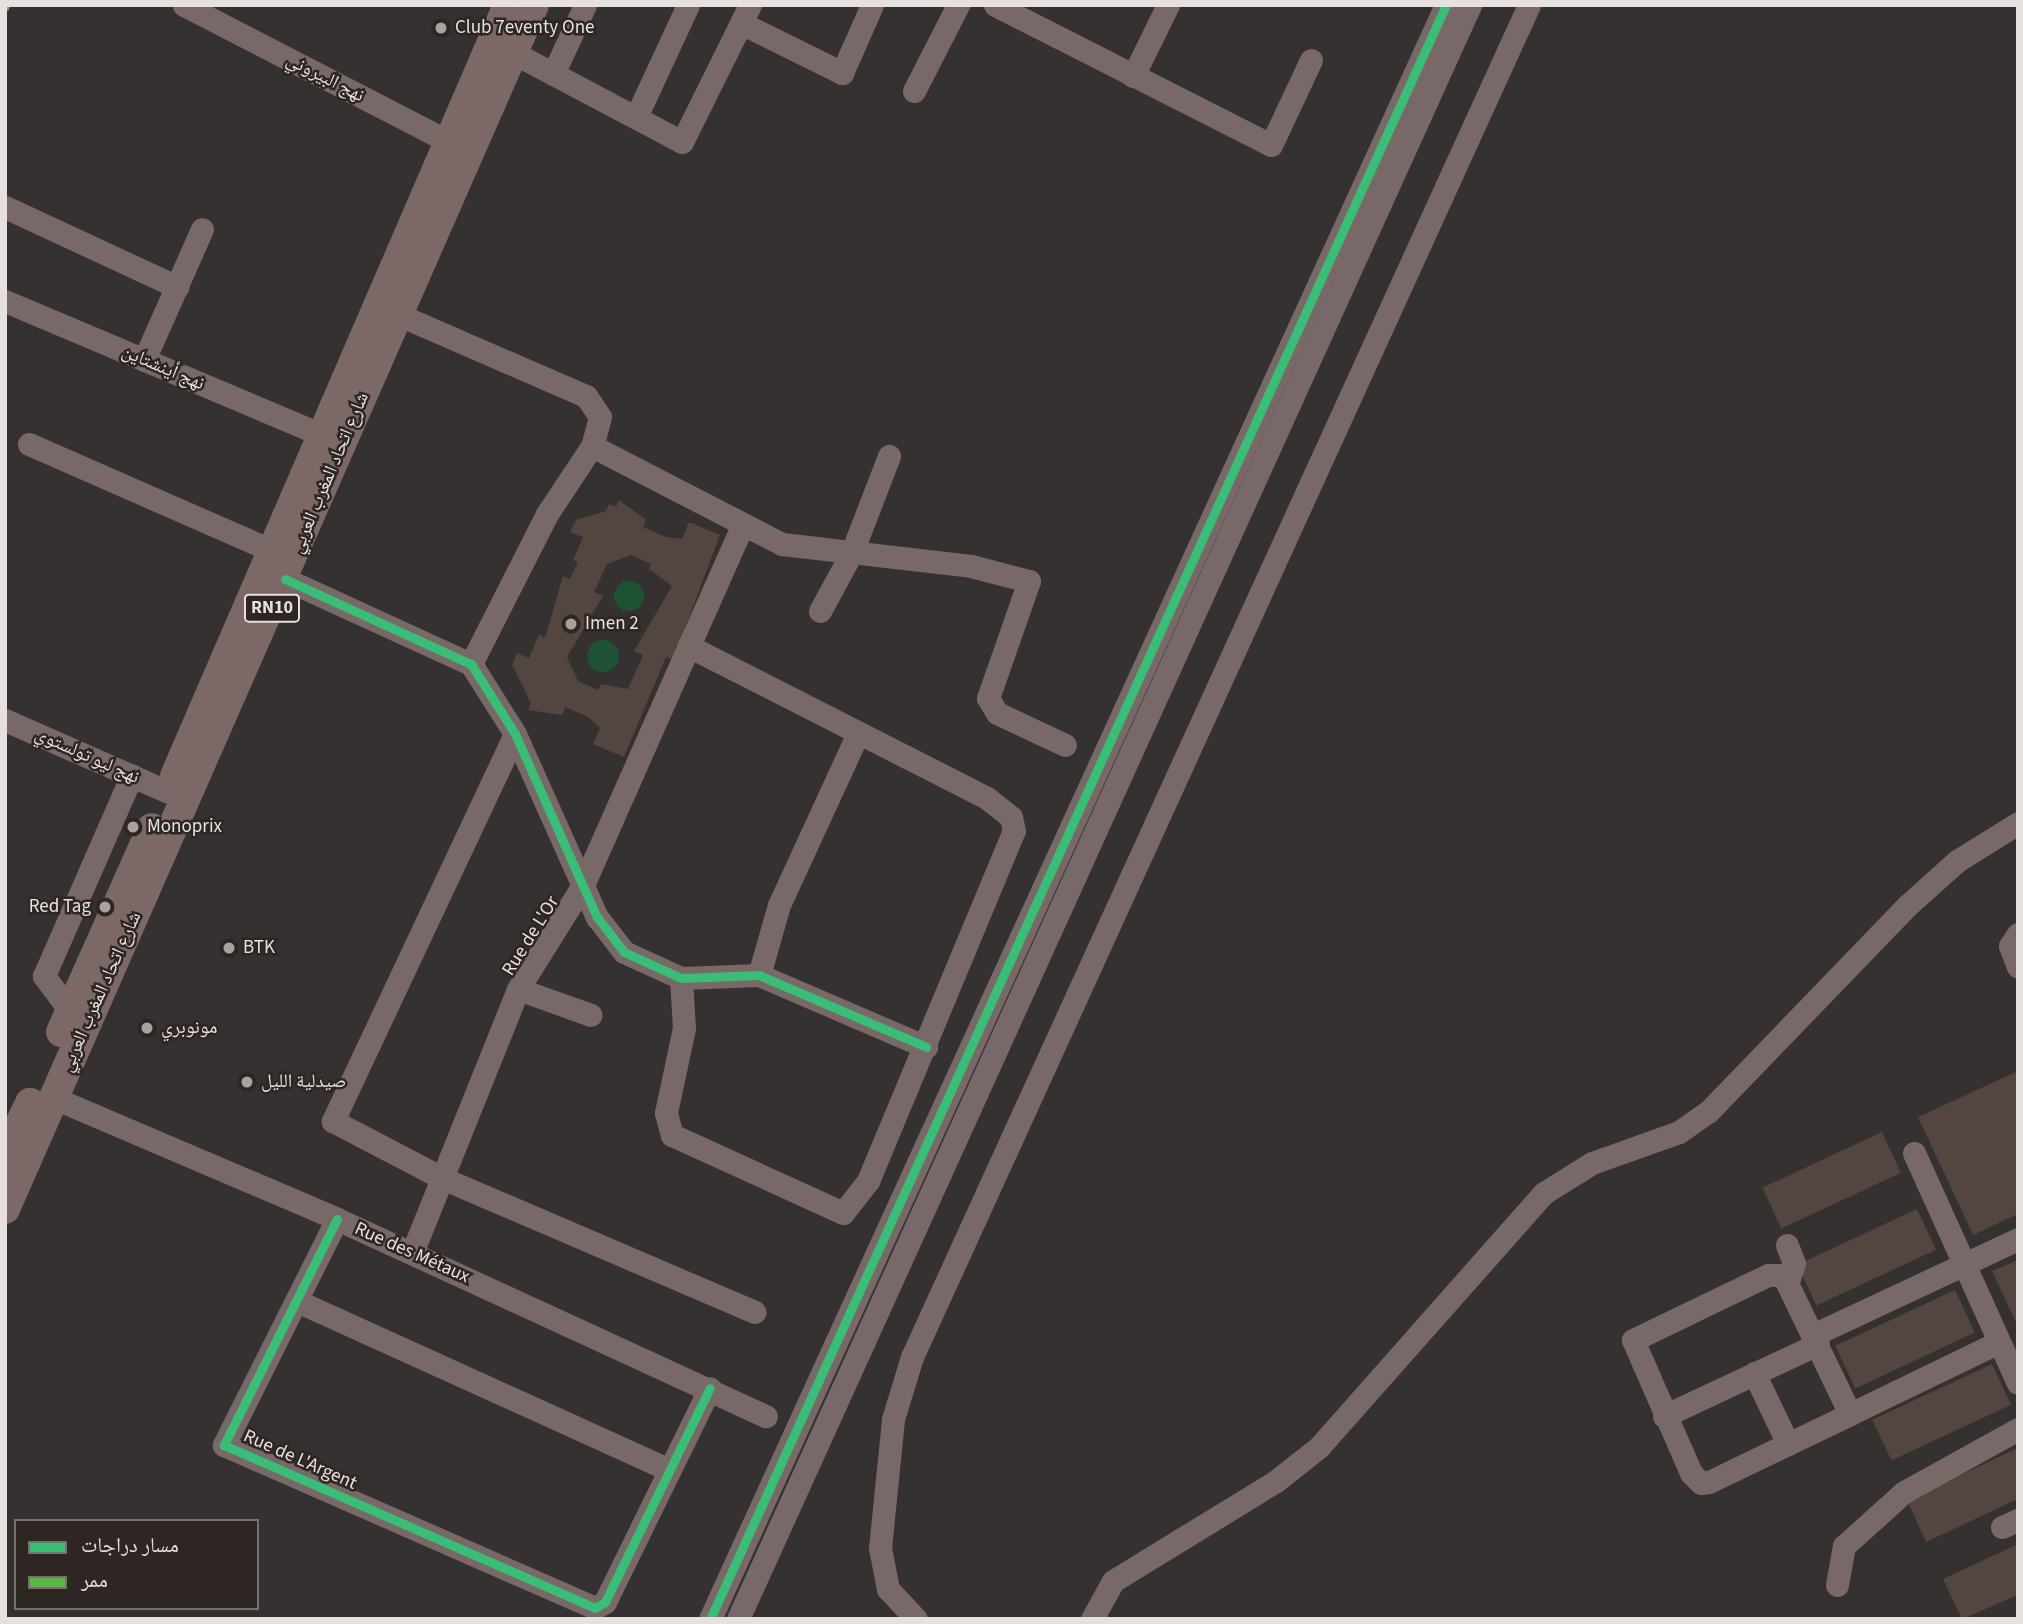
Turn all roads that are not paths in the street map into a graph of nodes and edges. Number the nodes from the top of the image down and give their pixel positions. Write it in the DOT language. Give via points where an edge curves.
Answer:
graph roads {
  1 [pos="184,5"];
  2 [pos="508,5"];
  3 [pos="534,5"];
  4 [pos="585,5"];
  5 [pos="688,5"];
  6 [pos="872,5"];
  7 [pos="958,5"];
  8 [pos="996,5"];
  9 [pos="1168,5"];
  10 [pos="1446,5"];
  11 [pos="1470,5"];
  12 [pos="1529,5"];
  13 [pos="745,14"];
  14 [pos="512,52"];
  15 [pos="1311,60"];
  16 [pos="553,74"];
  17 [pos="1133,76"];
  18 [pos="914,91"];
  19 [pos="636,117"];
  20 [pos="456,146"];
  21 [pos="5,207"];
  22 [pos="202,229"];
  23 [pos="177,287"];
  24 [pos="5,301"];
  25 [pos="397,314"];
  26 [pos="144,360"];
  27 [pos="320,434"];
  28 [pos="29,444"];
  29 [pos="593,446"];
  30 [pos="889,456"];
  31 [pos="741,527"];
  32 [pos="271,550"];
  33 [pos="852,552"];
  34 [pos="285,579"];
  35 [pos="820,611"];
  36 [pos="689,646"];
  37 [pos="471,664"];
  38 [pos="5,720"];
  39 [pos="859,733"];
  40 [pos="515,734"];
  41 [pos="1065,745"];
  42 [pos="132,775"];
  43 [pos="168,792"];
  44 [pos="2018,823"];
  45 [pos="583,885"];
  46 [pos="2018,934"];
  47 [pos="2018,967"];
  48 [pos="759,975"];
  49 [pos="681,978"];
  50 [pos="518,989"];
  51 [pos="70,1011"];
  52 [pos="591,1015"];
  53 [pos="926,1047"];
  54 [pos="54,1098"];
  55 [pos="12,1125"];
  56 [pos="1914,1153"];
  57 [pos="5,1155"];
  58 [pos="442,1178"];
  59 [pos="5,1209"];
  60 [pos="337,1219"];
  61 [pos="2018,1239"];
  62 [pos="1787,1245"];
  63 [pos="412,1253"];
  64 [pos="1964,1264"];
  65 [pos="1788,1281"];
  66 [pos="296,1300"];
  67 [pos="755,1312"];
  68 [pos="1816,1339"];
  69 [pos="2000,1342"];
  70 [pos="1754,1373"];
  71 [pos="2018,1383"];
  72 [pos="710,1388"];
  73 [pos="1850,1414"];
  74 [pos="766,1416"];
  75 [pos="1664,1416"];
  76 [pos="2018,1429"];
  77 [pos="1788,1444"];
  78 [pos="670,1470"];
  79 [pos="1837,1585"];
  80 [pos="710,1619"];
  81 [pos="738,1619"];
  82 [pos="916,1619"];
  83 [pos="1092,1619"];
  1 -- 20 [label="street, نهج البيروني"];
  2 -- 20 [label="main road, شارع اتحاد المغرب العربي / RN10"];
  3 -- 14 [label="main road, شارع اتحاد المغرب العربي / RN10"];
  4 -- 16 [label="street"];
  5 -- 19 [label="street"];
  6 -- 13 [label="street" via="842,73"];
  7 -- 18 [label="street"];
  8 -- 17 [label="street"];
  9 -- 17 [label="street"];
  10 -- 80 [label="street"];
  11 -- 81 [label="street"];
  12 -- 82 [label="street" via="912,1357 893,1419 880,1548 888,1589"];
  13 -- 19 [label="street" via="682,142"];
  14 -- 16 [label="street"];
  14 -- 20 [label="main road, شارع اتحاد المغرب العربي / RN10"];
  15 -- 17 [label="street" via="1271,145"];
  16 -- 19 [label="street"];
  20 -- 25 [label="main road, شارع اتحاد المغرب العربي / RN10"];
  20 -- 27 [label="main road, شارع اتحاد المغرب العربي / RN10"];
  21 -- 23 [label="street"];
  22 -- 23 [label="street"];
  23 -- 26 [label="street"];
  24 -- 26 [label="street, نهج أينشتاين"];
  25 -- 29 [label="street" via="586,396 600,418"];
  25 -- 34 [label="main road, شارع اتحاد المغرب العربي / RN10"];
  26 -- 27 [label="street, نهج أينشتاين"];
  27 -- 32 [label="main road, شارع اتحاد المغرب العربي / RN10"];
  28 -- 32 [label="street"];
  29 -- 31 [label="street"];
  29 -- 37 [label="street" via="547,514"];
  30 -- 33 [label="street"];
  31 -- 33 [label="street" via="809,551"];
  31 -- 36 [label="street, Rue de L'Or"];
  32 -- 43 [label="main road, شارع اتحاد المغرب العربي / RN10"];
  33 -- 35 [label="street"];
  33 -- 41 [label="street" via="971,566 1031,582 988,698 997,713"];
  34 -- 37 [label="street"];
  34 -- 54 [label="main road, شارع اتحاد المغرب العربي / RN10"];
  36 -- 39 [label="street"];
  36 -- 45 [label="street, Rue de L'Or"];
  37 -- 40 [label="street"];
  38 -- 42 [label="street, نهج ليو تولستوي"];
  39 -- 48 [label="street" via="783,897"];
  39 -- 53 [label="street" via="1011,817 1014,831"];
  40 -- 45 [label="street"];
  40 -- 58 [label="street" via="333,1115 337,1127"];
  42 -- 43 [label="street, نهج ليو تولستوي"];
  42 -- 51 [label="street" via="44,976"];
  43 -- 51 [label="main road, شارع اتحاد المغرب العربي / RN10"];
  44 -- 83 [label="street" via="1957,861 1908,905 1709,1112 1679,1132 1592,1163 1544,1193 1319,1447 1276,1481 1114,1581"];
  45 -- 49 [label="street" via="624,952"];
  45 -- 50 [label="street, Rue de L'Or"];
  46 -- 47 [label="street" via="2010,946"];
  48 -- 49 [label="street"];
  48 -- 53 [label="street"];
  49 -- 53 [label="street" via="684,1028 666,1113 672,1135 833,1214 852,1209 868,1181"];
  50 -- 52 [label="street"];
  50 -- 58 [label="street, Rue de L'Or"];
  51 -- 55 [label="main road, شارع اتحاد المغرب العربي / RN10"];
  54 -- 59 [label="main road, شارع اتحاد المغرب العربي / RN10"];
  54 -- 60 [label="street, Rue des Métaux"];
  55 -- 57 [label="main road, شارع اتحاد المغرب العربي / RN10"];
  56 -- 64 [label="street"];
  58 -- 63 [label="street, Rue de L'Or"];
  58 -- 67 [label="street"];
  60 -- 63 [label="street, Rue des Métaux"];
  60 -- 66 [label="street, Rue de L'Argent"];
  61 -- 64 [label="street"];
  62 -- 65 [label="street" via="1794,1263"];
  63 -- 72 [label="street, Rue des Métaux"];
  64 -- 68 [label="street"];
  64 -- 69 [label="street"];
  65 -- 68 [label="street"];
  65 -- 75 [label="street" via="1768,1275 1637,1335 1632,1350"];
  66 -- 78 [label="street"];
  66 -- 78 [label="street, Rue de L'Argent" via="224,1445 595,1608 605,1602"];
  68 -- 70 [label="street"];
  68 -- 73 [label="street"];
  69 -- 71 [label="street"];
  69 -- 73 [label="street"];
  70 -- 75 [label="street"];
  70 -- 77 [label="street"];
  72 -- 74 [label="street, Rue des Métaux"];
  72 -- 78 [label="street"];
  73 -- 77 [label="street"];
  75 -- 77 [label="street" via="1702,1483"];
  76 -- 79 [label="street" via="1903,1492 1844,1546"];
}
